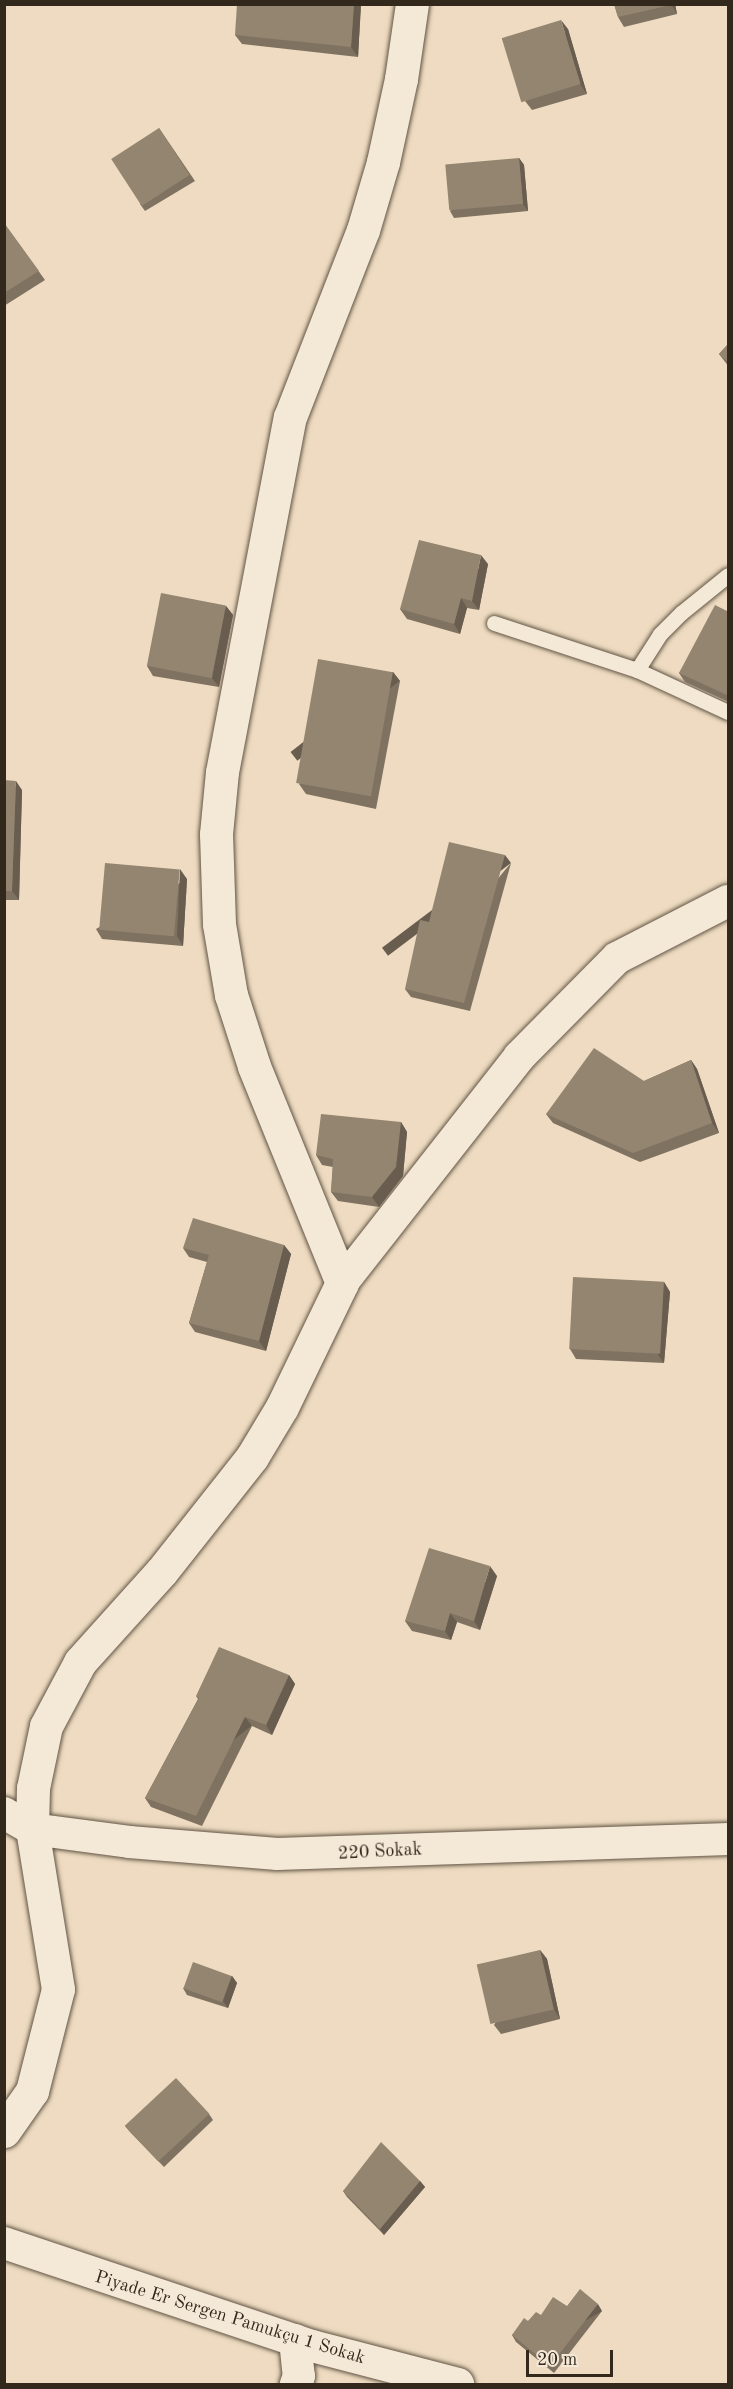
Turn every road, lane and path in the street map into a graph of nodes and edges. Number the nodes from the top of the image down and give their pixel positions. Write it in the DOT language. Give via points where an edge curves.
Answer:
graph roads {
  1 [pos="412,4"];
  2 [pos="729,575"];
  3 [pos="494,623"];
  4 [pos="637,670"];
  5 [pos="729,712"];
  6 [pos="729,901"];
  7 [pos="342,1283"];
  8 [pos="4,1813"];
  9 [pos="32,1828"];
  10 [pos="729,1839"];
  11 [pos="4,2131"];
  12 [pos="4,2243"];
  13 [pos="295,2340"];
  14 [pos="296,2385"];
  15 [pos="458,2385"];
  1 -- 7 [label="street" via="401,79 380,174 363,230 287,427 222,772 216,834 219,924 231,995 254,1066"];
  2 -- 4 [label="lane" via="660,634"];
  3 -- 4 [label="lane"];
  4 -- 5 [label="lane"];
  6 -- 7 [label="street" via="617,958 519,1057"];
  7 -- 9 [label="street" via="282,1407 252,1457 198,1529 80,1662 62,1692 46,1726 36,1762"];
  8 -- 9 [label="street, 220 Sokak"];
  9 -- 10 [label="street, 220 Sokak" via="129,1842 278,1854"];
  9 -- 11 [label="street" via="58,1989 32,2091"];
  12 -- 13 [label="street, Piyade Er Sergen Pamukçu 1 Sokak"];
  13 -- 14 [label="street" via="299,2376"];
  13 -- 15 [label="street, Piyade Er Sergen Pamukçu 1 Sokak"];
}
